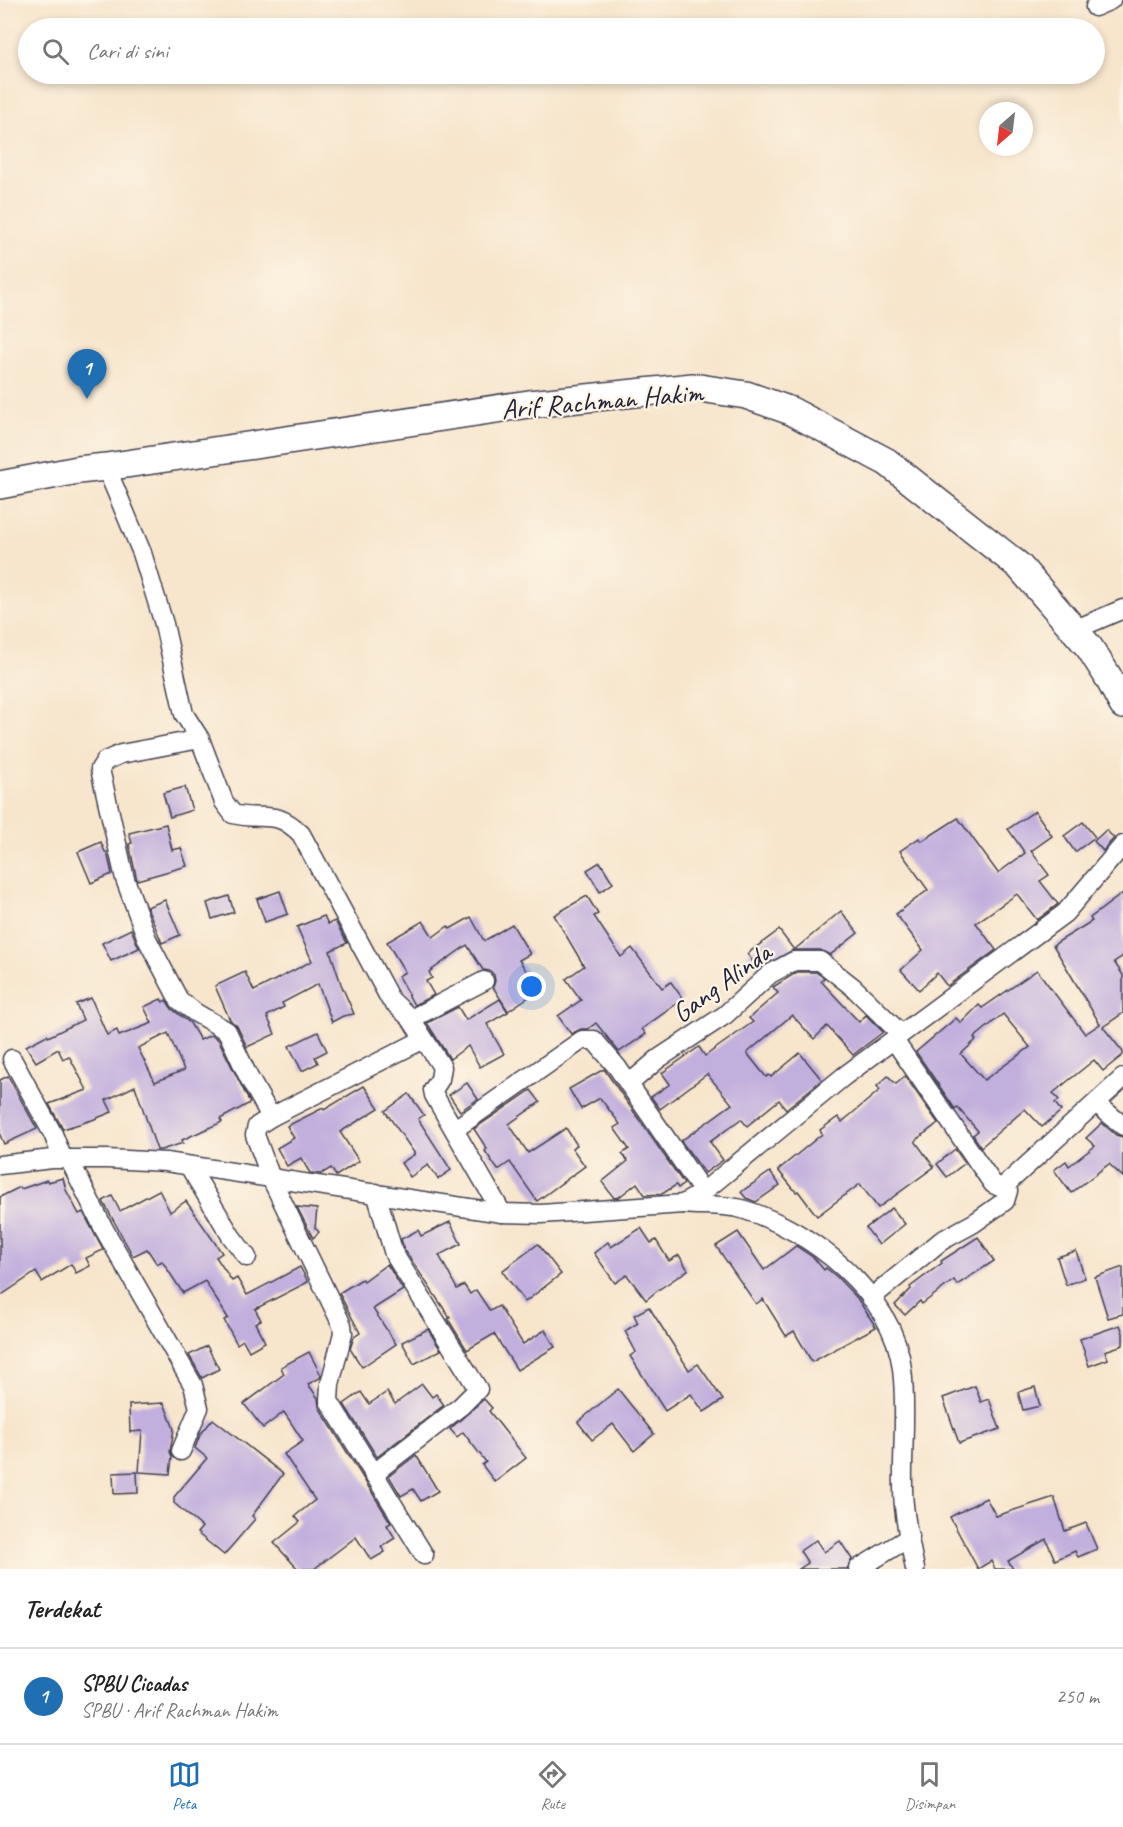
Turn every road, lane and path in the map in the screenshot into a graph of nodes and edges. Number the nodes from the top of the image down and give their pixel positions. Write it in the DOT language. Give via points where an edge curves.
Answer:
graph roads {
  1 [pos="106,467"];
  2 [pos="0,485"];
  3 [pos="1123,609"];
  4 [pos="1074,630"];
  5 [pos="1123,705"];
  6 [pos="200,739"];
  7 [pos="1123,845"];
  8 [pos="484,981"];
  9 [pos="411,1019"];
  10 [pos="897,1037"];
  11 [pos="424,1039"];
  12 [pos="12,1059"];
  13 [pos="1123,1078"];
  14 [pos="629,1084"];
  15 [pos="1096,1103"];
  16 [pos="271,1117"];
  17 [pos="1123,1126"];
  18 [pos="455,1129"];
  19 [pos="66,1159"];
  20 [pos="0,1166"];
  21 [pos="189,1166"];
  22 [pos="271,1178"];
  23 [pos="1006,1186"];
  24 [pos="376,1193"];
  25 [pos="703,1199"];
  26 [pos="502,1213"];
  27 [pos="247,1257"];
  28 [pos="871,1298"];
  29 [pos="181,1451"];
  30 [pos="373,1474"];
  31 [pos="910,1537"];
  32 [pos="424,1555"];
  33 [pos="858,1569"];
  34 [pos="915,1569"];
  1 -- 2 [label="main road, Arif Rachman Hakim"];
  1 -- 4 [label="main road, Arif Rachman Hakim" via="529,404 693,387 746,395 791,411 887,462 1018,566"];
  1 -- 6 [label="street" via="142,553 164,624 184,714"];
  3 -- 4 [label="street"];
  4 -- 5 [label="main road, Arif Rachman Hakim" via="1089,647"];
  6 -- 9 [label="street" via="230,811 239,816 277,818 290,823 301,834 390,999"];
  6 -- 16 [label="street" via="121,754 105,761 100,769 125,879 147,939 179,1000 227,1031"];
  7 -- 10 [label="street" via="1065,913"];
  8 -- 9 [label="street"];
  9 -- 11 [label="street"];
  10 -- 14 [label="street, Gang Alinda" via="853,987 820,961 794,962 770,974 725,1015 658,1059"];
  10 -- 23 [label="street, Gang Alinda" via="993,1184"];
  10 -- 25 [label="street" via="843,1077"];
  11 -- 16 [label="street"];
  11 -- 18 [label="street" via="442,1067 434,1095"];
  12 -- 19 [label="street"];
  13 -- 15 [label="street"];
  14 -- 18 [label="street" via="594,1040 582,1040"];
  14 -- 25 [label="street"];
  15 -- 17 [label="street"];
  15 -- 23 [label="street"];
  16 -- 22 [label="street" via="257,1126 255,1135"];
  18 -- 26 [label="street"];
  19 -- 20 [label="street"];
  19 -- 21 [label="street"];
  19 -- 29 [label="street" via="193,1385 199,1408"];
  21 -- 22 [label="street"];
  21 -- 27 [label="street"];
  22 -- 24 [label="street"];
  22 -- 30 [label="street" via="342,1325 329,1401"];
  23 -- 28 [label="street" via="1005,1201 941,1241"];
  24 -- 26 [label="street"];
  24 -- 30 [label="street" via="394,1254 478,1389"];
  25 -- 26 [label="street" via="683,1204 541,1214"];
  25 -- 28 [label="street" via="770,1219 816,1244 847,1270"];
  28 -- 31 [label="street" via="896,1340 902,1368 903,1490"];
  30 -- 32 [label="street"];
  31 -- 33 [label="street"];
  31 -- 34 [label="street"];
}
